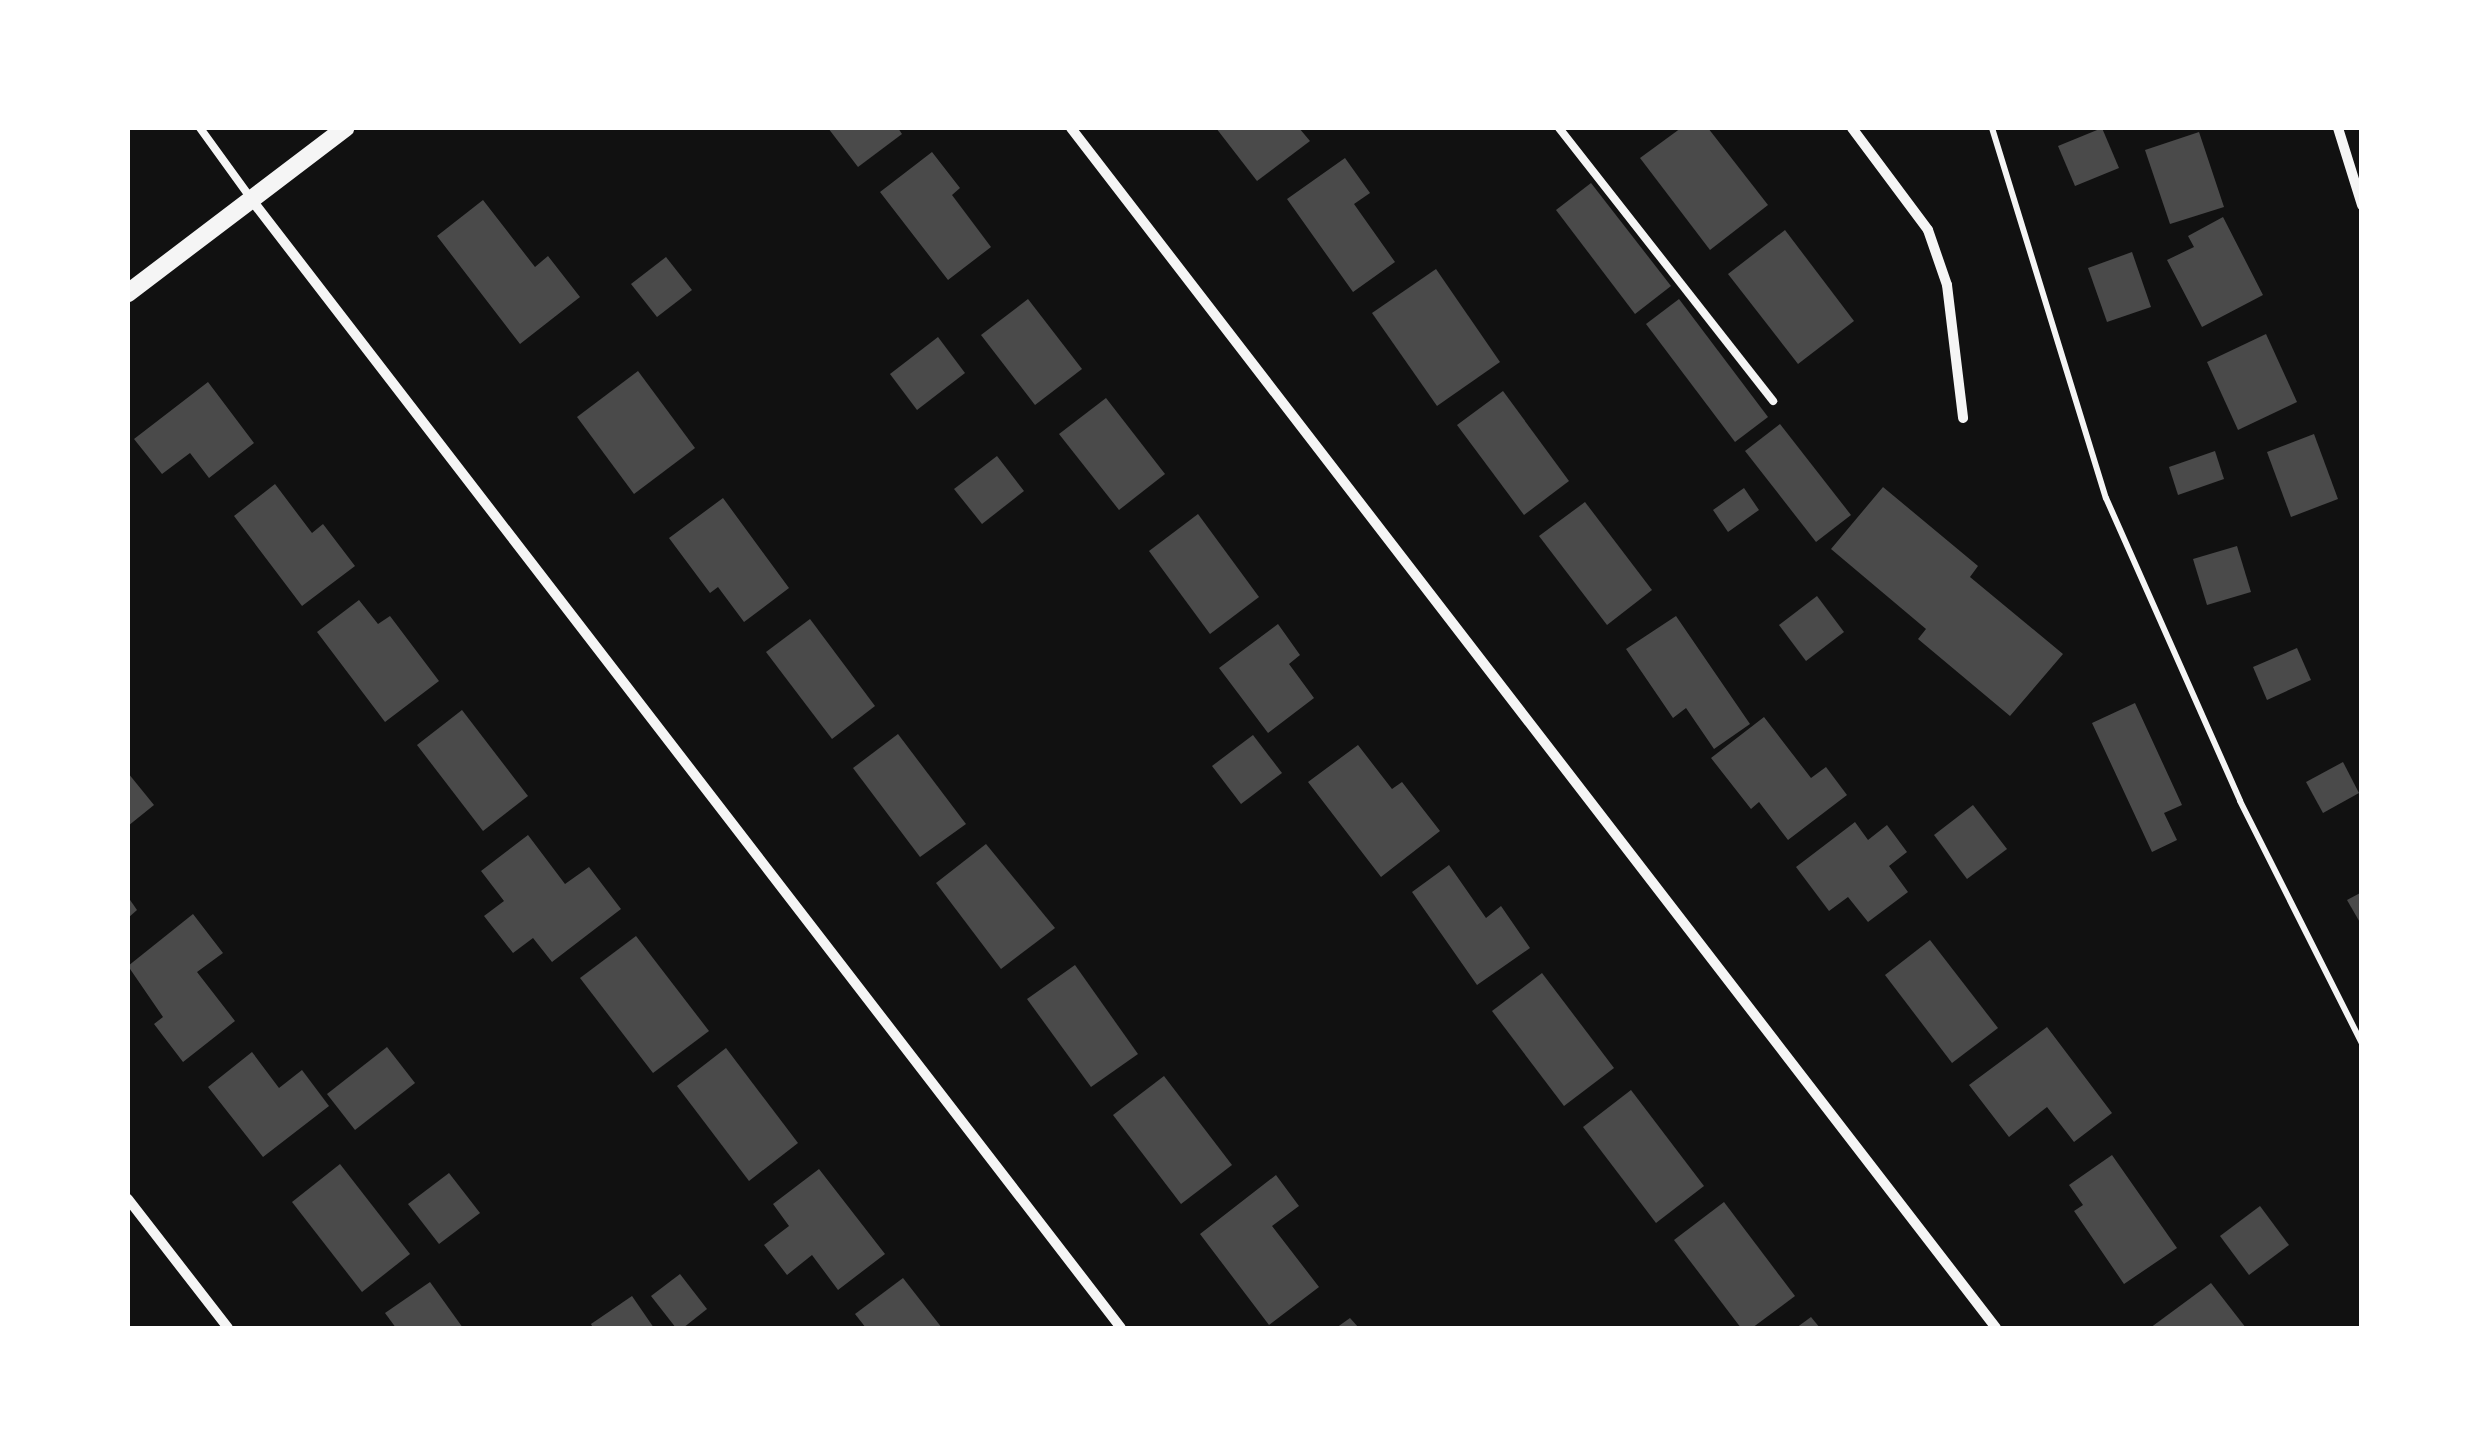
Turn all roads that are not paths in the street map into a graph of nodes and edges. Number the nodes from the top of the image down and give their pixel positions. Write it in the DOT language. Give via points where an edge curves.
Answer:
graph roads {
  1 [pos="200,128"];
  2 [pos="344,128"];
  3 [pos="1071,128"];
  4 [pos="1559,128"];
  5 [pos="1852,128"];
  6 [pos="2338,128"];
  7 [pos="251,199"];
  8 [pos="2362,205"];
  9 [pos="128,293"];
  10 [pos="1773,401"];
  11 [pos="1963,418"];
  12 [pos="128,1200"];
  13 [pos="228,1328"];
  14 [pos="1121,1328"];
  15 [pos="1996,1328"];
  1 -- 7 [label="lane"];
  2 -- 7 [label="street"];
  3 -- 15 [label="street"];
  4 -- 10 [label="lane"];
  5 -- 11 [label="street" via="1928,230 1948,286"];
  6 -- 8 [label="street"];
  7 -- 9 [label="street"];
  7 -- 14 [label="street"];
  12 -- 13 [label="street"];
}
